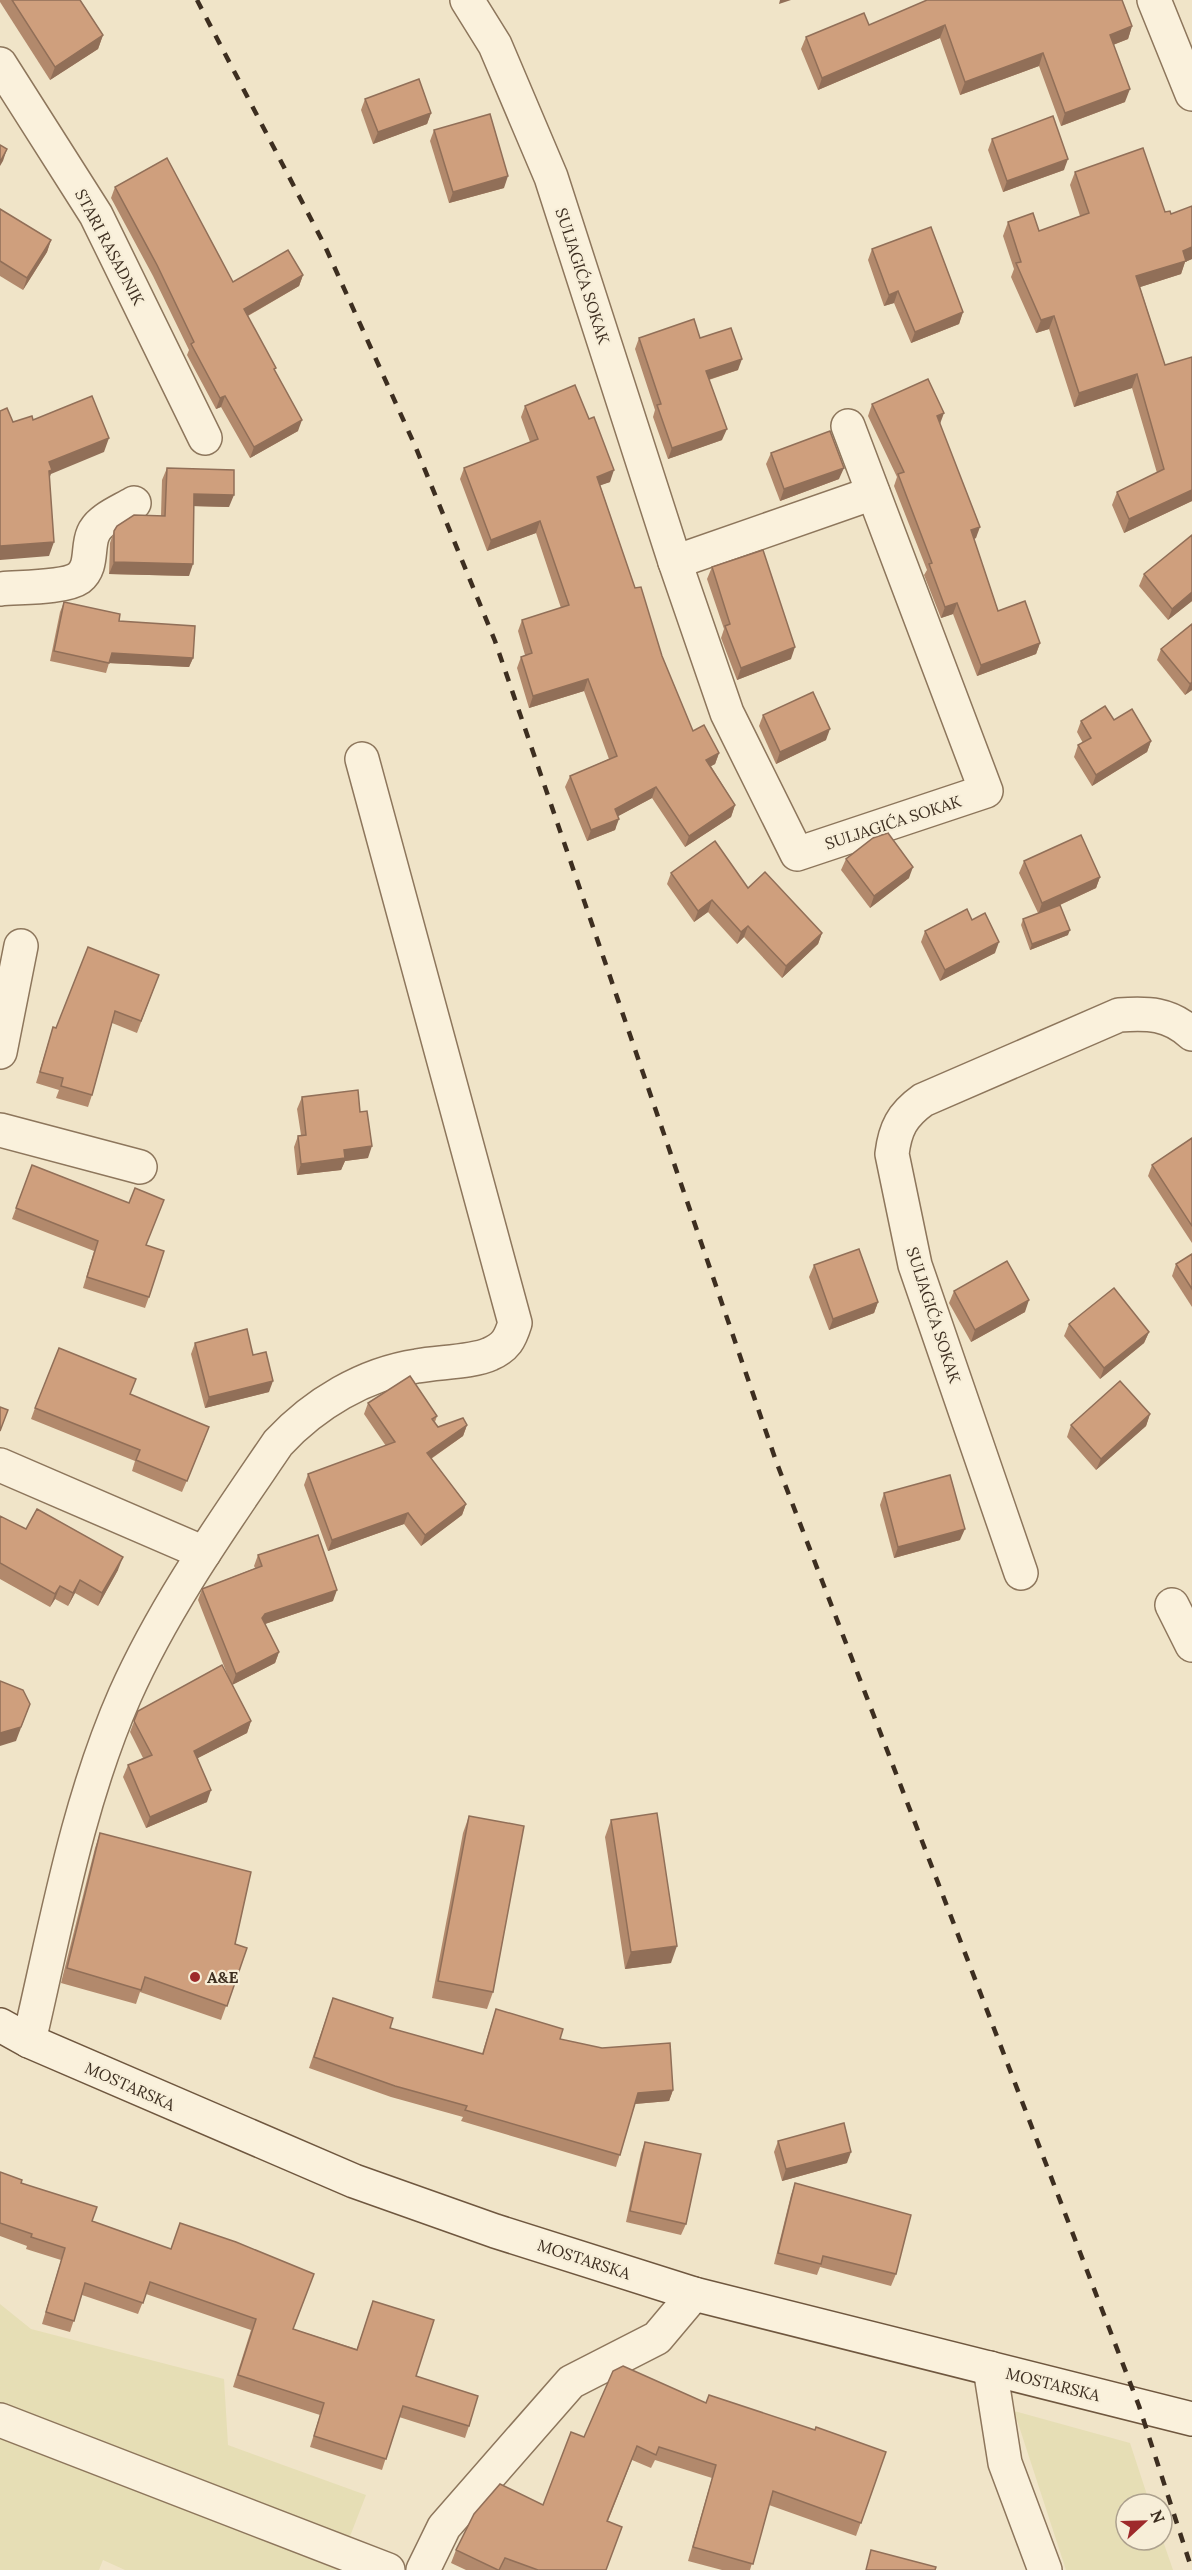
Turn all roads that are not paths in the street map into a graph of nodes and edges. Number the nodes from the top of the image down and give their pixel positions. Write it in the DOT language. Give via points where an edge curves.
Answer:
graph roads {
  1 [pos="467,0"];
  2 [pos="1154,0"];
  3 [pos="0,64"];
  4 [pos="1192,94"];
  5 [pos="848,426"];
  6 [pos="205,438"];
  7 [pos="873,493"];
  8 [pos="134,503"];
  9 [pos="675,562"];
  10 [pos="0,589"];
  11 [pos="362,759"];
  12 [pos="21,946"];
  13 [pos="1192,1034"];
  14 [pos="0,1052"];
  15 [pos="0,1130"];
  16 [pos="140,1167"];
  17 [pos="0,1465"];
  18 [pos="204,1553"];
  19 [pos="1021,1573"];
  20 [pos="1172,1605"];
  21 [pos="1192,1645"];
  22 [pos="0,2025"];
  23 [pos="29,2041"];
  24 [pos="694,2294"];
  25 [pos="990,2368"];
  26 [pos="1192,2419"];
  27 [pos="0,2420"];
  28 [pos="388,2570"];
  29 [pos="423,2570"];
  30 [pos="1045,2570"];
  1 -- 9 [label="street, SULJAGIĆA SOKAK" via="495,45 551,177"];
  2 -- 4 [label="street"];
  3 -- 6 [label="street, STARI RASADNIK" via="96,215"];
  5 -- 7 [label="street, SULJAGIĆA SOKAK"];
  7 -- 9 [label="street"];
  7 -- 9 [label="street, SULJAGIĆA SOKAK" via="986,791 797,854 727,713"];
  8 -- 10 [label="street" via="100,524 93,534 89,563 80,577 68,582"];
  11 -- 18 [label="street" via="515,1323 508,1343 489,1355 414,1366 368,1380 300,1420 278,1443"];
  12 -- 14 [label="street"];
  13 -- 19 [label="street, SULJAGIĆA SOKAK" via="1180,1023 1148,1012 1119,1015 923,1101 907,1112 894,1136 892,1154 915,1265"];
  15 -- 16 [label="street"];
  17 -- 18 [label="street"];
  18 -- 23 [label="street" via="168,1610 124,1696 91,1790"];
  20 -- 21 [label="street"];
  22 -- 23 [label="street, MOSTARSKA"];
  23 -- 24 [label="street, MOSTARSKA" via="354,2181"];
  24 -- 25 [label="street, MOSTARSKA"];
  24 -- 29 [label="street" via="657,2338 571,2382 444,2527"];
  25 -- 26 [label="street, MOSTARSKA"];
  25 -- 30 [label="street" via="1005,2463"];
  27 -- 28 [label="street"];
}
